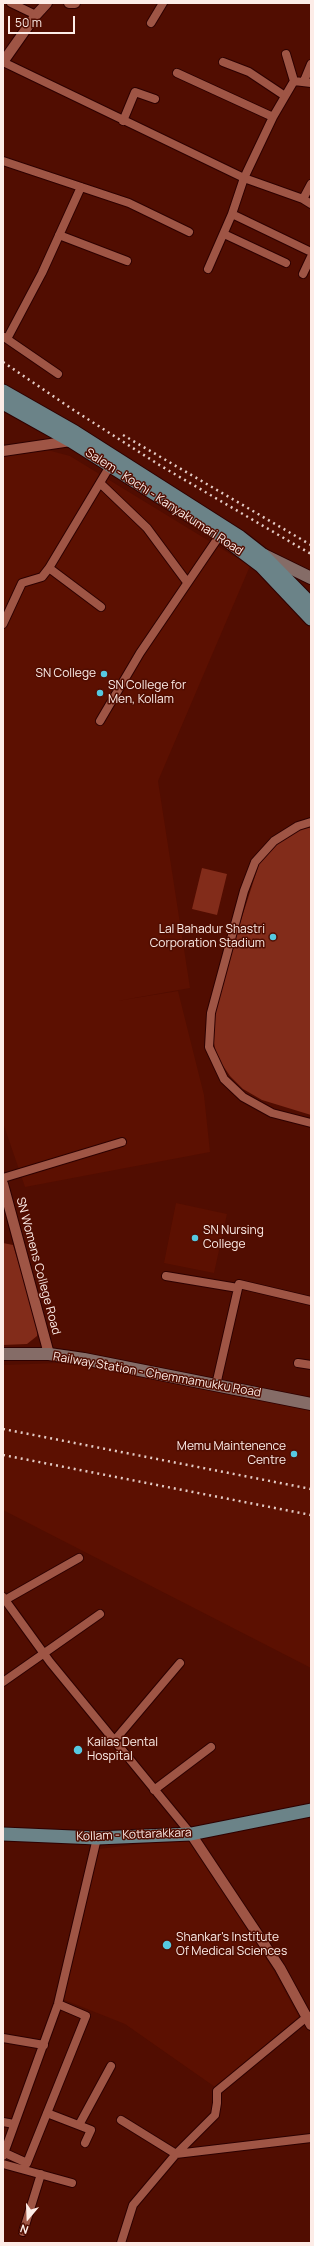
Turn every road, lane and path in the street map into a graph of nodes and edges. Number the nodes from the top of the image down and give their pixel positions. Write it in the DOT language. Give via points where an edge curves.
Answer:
graph roads {
  1 [pos="11,3"];
  2 [pos="47,3"];
  3 [pos="69,3"];
  4 [pos="75,3"];
  5 [pos="163,3"];
  6 [pos="36,15"];
  7 [pos="151,22"];
  8 [pos="286,54"];
  9 [pos="3,62"];
  10 [pos="223,62"];
  11 [pos="311,64"];
  12 [pos="177,73"];
  13 [pos="294,81"];
  14 [pos="308,82"];
  15 [pos="285,96"];
  16 [pos="154,99"];
  17 [pos="273,117"];
  18 [pos="123,121"];
  19 [pos="4,163"];
  20 [pos="244,178"];
  21 [pos="311,184"];
  22 [pos="81,187"];
  23 [pos="303,198"];
  24 [pos="311,204"];
  25 [pos="232,214"];
  26 [pos="189,232"];
  27 [pos="224,234"];
  28 [pos="58,235"];
  29 [pos="311,252"];
  30 [pos="311,257"];
  31 [pos="126,261"];
  32 [pos="286,263"];
  33 [pos="208,269"];
  34 [pos="302,274"];
  35 [pos="5,338"];
  36 [pos="58,374"];
  37 [pos="3,391"];
  38 [pos="3,403"];
  39 [pos="73,437"];
  40 [pos="3,452"];
  41 [pos="110,466"];
  42 [pos="100,483"];
  43 [pos="220,535"];
  44 [pos="263,554"];
  45 [pos="49,568"];
  46 [pos="311,578"];
  47 [pos="187,582"];
  48 [pos="289,596"];
  49 [pos="308,600"];
  50 [pos="101,607"];
  51 [pos="311,619"];
  52 [pos="3,624"];
  53 [pos="100,721"];
  54 [pos="311,822"];
  55 [pos="311,1123"];
  56 [pos="122,1142"];
  57 [pos="3,1178"];
  58 [pos="3,1184"];
  59 [pos="166,1276"];
  60 [pos="238,1288"];
  61 [pos="311,1301"];
  62 [pos="3,1354"];
  63 [pos="49,1354"];
  64 [pos="298,1363"];
  65 [pos="311,1365"];
  66 [pos="216,1385"];
  67 [pos="311,1404"];
  68 [pos="79,1558"];
  69 [pos="4,1598"];
  70 [pos="100,1614"];
  71 [pos="44,1655"];
  72 [pos="180,1663"];
  73 [pos="3,1682"];
  74 [pos="114,1741"];
  75 [pos="211,1747"];
  76 [pos="154,1790"];
  77 [pos="311,1810"];
  78 [pos="3,1834"];
  79 [pos="191,1834"];
  80 [pos="97,1838"];
  81 [pos="58,2004"];
  82 [pos="309,2021"];
  83 [pos="3,2038"];
  84 [pos="44,2045"];
  85 [pos="111,2066"];
  86 [pos="47,2113"];
  87 [pos="121,2120"];
  88 [pos="3,2122"];
  89 [pos="14,2124"];
  90 [pos="79,2125"];
  91 [pos="311,2138"];
  92 [pos="85,2143"];
  93 [pos="4,2154"];
  94 [pos="176,2154"];
  95 [pos="3,2164"];
  96 [pos="41,2174"];
  97 [pos="72,2183"];
  98 [pos="23,2232"];
  99 [pos="121,2243"];
  1 -- 6 [label="street"];
  2 -- 6 [label="street"];
  3 -- 4 [label="street"];
  5 -- 7 [label="street"];
  6 -- 9 [label="street"];
  8 -- 13 [label="street"];
  9 -- 18 [label="street"];
  10 -- 15 [label="street" via="249,72"];
  11 -- 14 [label="street"];
  12 -- 17 [label="street"];
  13 -- 14 [label="street"];
  13 -- 15 [label="street"];
  15 -- 17 [label="street"];
  16 -- 18 [label="street" via="135,92"];
  17 -- 20 [label="street"];
  18 -- 20 [label="street"];
  19 -- 22 [label="street"];
  20 -- 23 [label="street"];
  20 -- 25 [label="street"];
  21 -- 23 [label="street"];
  22 -- 26 [label="street" via="129,203"];
  22 -- 28 [label="street"];
  23 -- 24 [label="street"];
  25 -- 27 [label="street"];
  25 -- 29 [label="street"];
  27 -- 32 [label="street"];
  27 -- 33 [label="street"];
  28 -- 31 [label="street"];
  28 -- 35 [label="street" via="42,273"];
  30 -- 34 [label="street"];
  35 -- 36 [label="street"];
  37 -- 39 [label="main road"];
  38 -- 39 [label="main road, Salem - Kochi - Kanyakumari Road"];
  39 -- 40 [label="street"];
  39 -- 41 [label="main road, Salem - Kochi - Kanyakumari Road"];
  39 -- 44 [label="main road" via="240,537"];
  41 -- 42 [label="street"];
  41 -- 43 [label="main road, Salem - Kochi - Kanyakumari Road"];
  42 -- 45 [label="street"];
  42 -- 47 [label="street" via="147,528"];
  43 -- 47 [label="street"];
  43 -- 48 [label="main road, Salem - Kochi - Kanyakumari Road" via="261,566"];
  44 -- 46 [label="main road"];
  44 -- 49 [label="main road"];
  45 -- 50 [label="street"];
  45 -- 52 [label="street" via="42,577 22,583"];
  47 -- 53 [label="street" via="140,653"];
  48 -- 49 [label="main road"];
  48 -- 51 [label="main road, Salem - Kochi - Kanyakumari Road"];
  54 -- 55 [label="street" via="298,826 274,841 255,862 244,891 211,1012 209,1047 224,1079 242,1097 272,1113"];
  56 -- 57 [label="street"];
  58 -- 63 [label="street, SN Womens College Road"];
  59 -- 60 [label="street"];
  60 -- 61 [label="street" via="238,1284"];
  60 -- 66 [label="street"];
  62 -- 63 [label="main road, Railway Station - Chemmamukku Road"];
  63 -- 66 [label="main road, Railway Station - Chemmamukku Road"];
  64 -- 65 [label="street"];
  66 -- 67 [label="main road, Railway Station - Chemmamukku Road"];
  68 -- 69 [label="street"];
  69 -- 71 [label="street"];
  70 -- 71 [label="street"];
  71 -- 73 [label="street"];
  71 -- 74 [label="street"];
  72 -- 74 [label="street"];
  74 -- 76 [label="street"];
  75 -- 76 [label="street"];
  76 -- 79 [label="street"];
  77 -- 79 [label="main road, Kollam - Kottarakkara"];
  78 -- 80 [label="main road, Kollam - Kottarakkara"];
  79 -- 80 [label="main road, Kollam - Kottarakkara"];
  79 -- 82 [label="street" via="280,1968"];
  80 -- 81 [label="street"];
  81 -- 84 [label="street"];
  81 -- 86 [label="street" via="86,2016"];
  82 -- 94 [label="street" via="217,2091 218,2103 215,2114"];
  83 -- 84 [label="street"];
  84 -- 89 [label="street"];
  85 -- 90 [label="street"];
  86 -- 90 [label="street"];
  86 -- 93 [label="street" via="27,2163"];
  87 -- 94 [label="street"];
  88 -- 89 [label="street"];
  89 -- 93 [label="street"];
  90 -- 92 [label="street" via="92,2130"];
  91 -- 94 [label="street"];
  94 -- 99 [label="street" via="133,2205"];
  95 -- 96 [label="street"];
  96 -- 97 [label="street"];
  96 -- 98 [label="street"];
}
